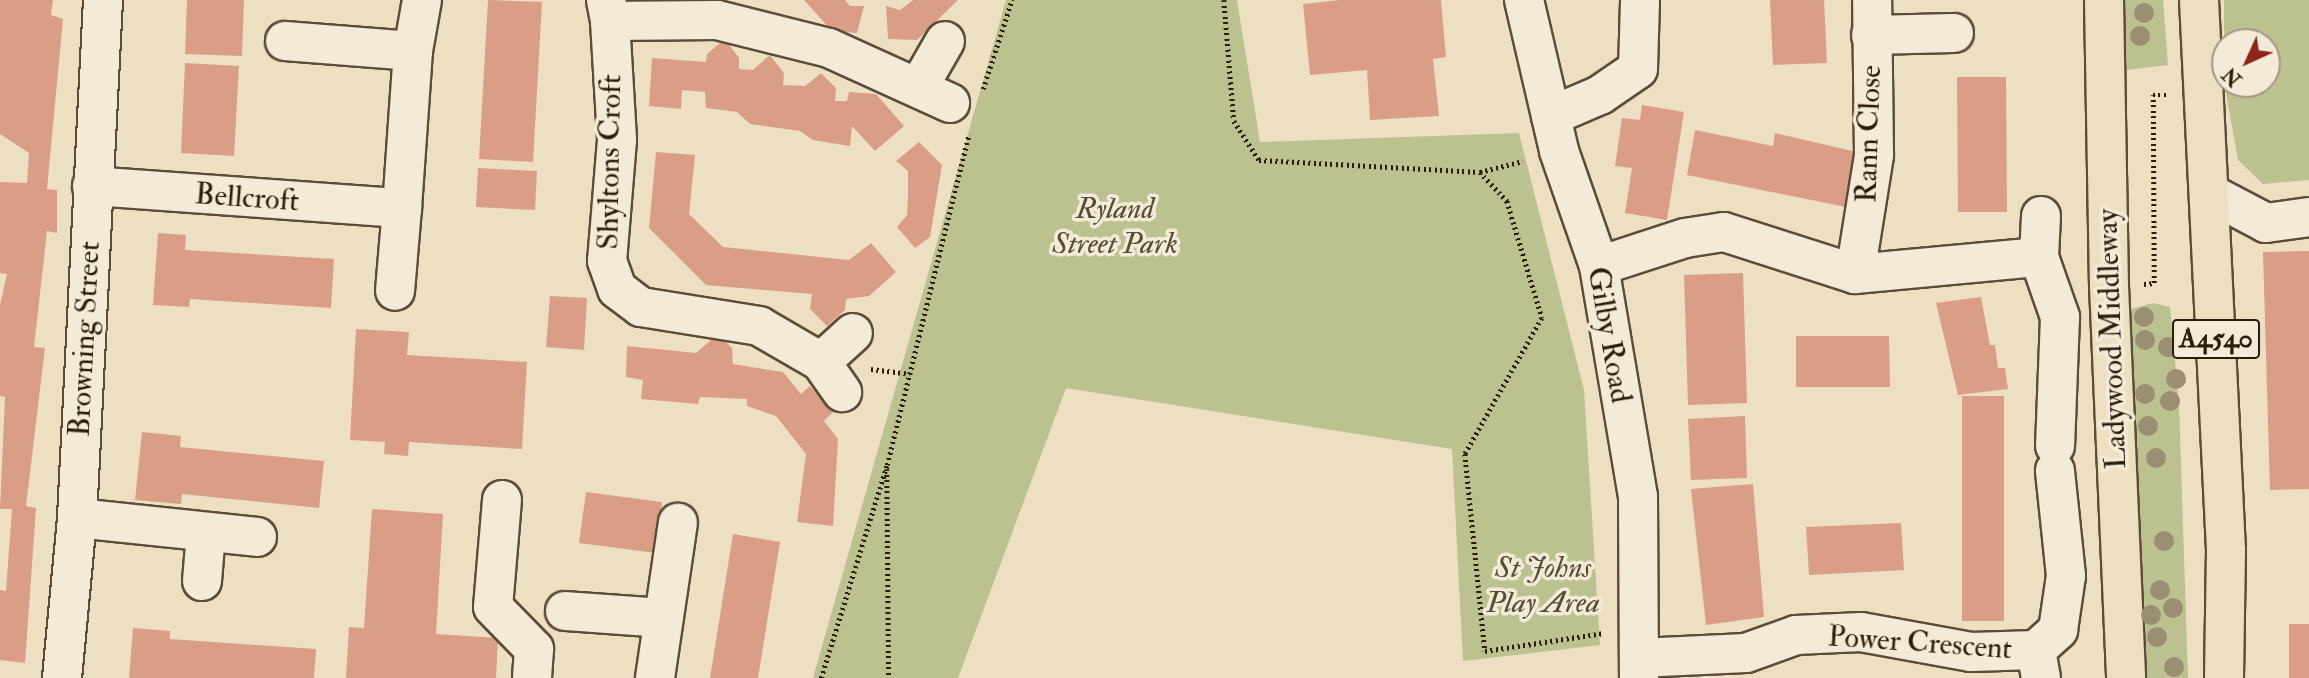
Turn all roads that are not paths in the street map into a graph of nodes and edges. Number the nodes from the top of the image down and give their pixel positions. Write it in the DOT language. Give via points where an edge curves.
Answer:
graph roads {
  1 [pos="103,0"];
  2 [pos="422,0"];
  3 [pos="1524,0"];
  4 [pos="2104,0"];
  5 [pos="2199,0"];
  6 [pos="1640,2"];
  7 [pos="608,10"];
  8 [pos="1872,18"];
  9 [pos="1954,33"];
  10 [pos="285,41"];
  11 [pos="945,41"];
  12 [pos="413,51"];
  13 [pos="1555,134"];
  14 [pos="92,186"];
  15 [pos="2211,194"];
  16 [pos="402,208"];
  17 [pos="2042,216"];
  18 [pos="2309,217"];
  19 [pos="2039,257"];
  20 [pos="1599,266"];
  21 [pos="1855,274"];
  22 [pos="396,291"];
  23 [pos="853,333"];
  24 [pos="502,500"];
  25 [pos="77,518"];
  26 [pos="678,523"];
  27 [pos="206,533"];
  28 [pos="257,537"];
  29 [pos="202,582"];
  30 [pos="565,611"];
  31 [pos="662,618"];
  32 [pos="1639,654"];
  33 [pos="533,664"];
  34 [pos="2038,664"];
  35 [pos="62,678"];
  36 [pos="655,678"];
  37 [pos="2126,678"];
  38 [pos="2224,678"];
  1 -- 14 [label="street, Browning Street"];
  2 -- 12 [label="street"];
  3 -- 13 [label="street, Gilby Road"];
  4 -- 37 [label="highway, Ladywood Middleway" via="2109,286"];
  5 -- 15 [label="highway, A4540" via="2201,97"];
  6 -- 13 [label="street" via="1638,69 1600,94"];
  7 -- 11 [label="street" via="718,20 829,48 955,104"];
  7 -- 23 [label="street, Shyltons Croft" via="617,140 607,261 617,289 641,307 759,326 832,377"];
  8 -- 9 [label="street, Rann Close"];
  8 -- 21 [label="street, Rann Close" via="1874,155"];
  10 -- 12 [label="street"];
  12 -- 16 [label="street"];
  13 -- 20 [label="street, Gilby Road"];
  14 -- 16 [label="street, Bellcroft"];
  14 -- 25 [label="street, Browning Street"];
  15 -- 18 [label="street" via="2266,223"];
  15 -- 38 [label="highway, A4540" via="2226,550"];
  16 -- 22 [label="street"];
  17 -- 19 [label="street"];
  19 -- 21 [label="street"];
  19 -- 34 [label="street, Power Crescent" via="2060,317 2055,458 2066,576 2058,630"];
  20 -- 21 [label="street" via="1685,238 1724,232"];
  20 -- 32 [label="street, Gilby Road" via="1638,496"];
  24 -- 33 [label="street" via="493,607"];
  25 -- 27 [label="street"];
  25 -- 35 [label="street, Browning Street"];
  26 -- 31 [label="street"];
  27 -- 28 [label="street"];
  27 -- 29 [label="street"];
  30 -- 31 [label="street"];
  31 -- 36 [label="street"];
  32 -- 34 [label="street, Power Crescent" via="1746,653 1796,635 1861,632"];
}
